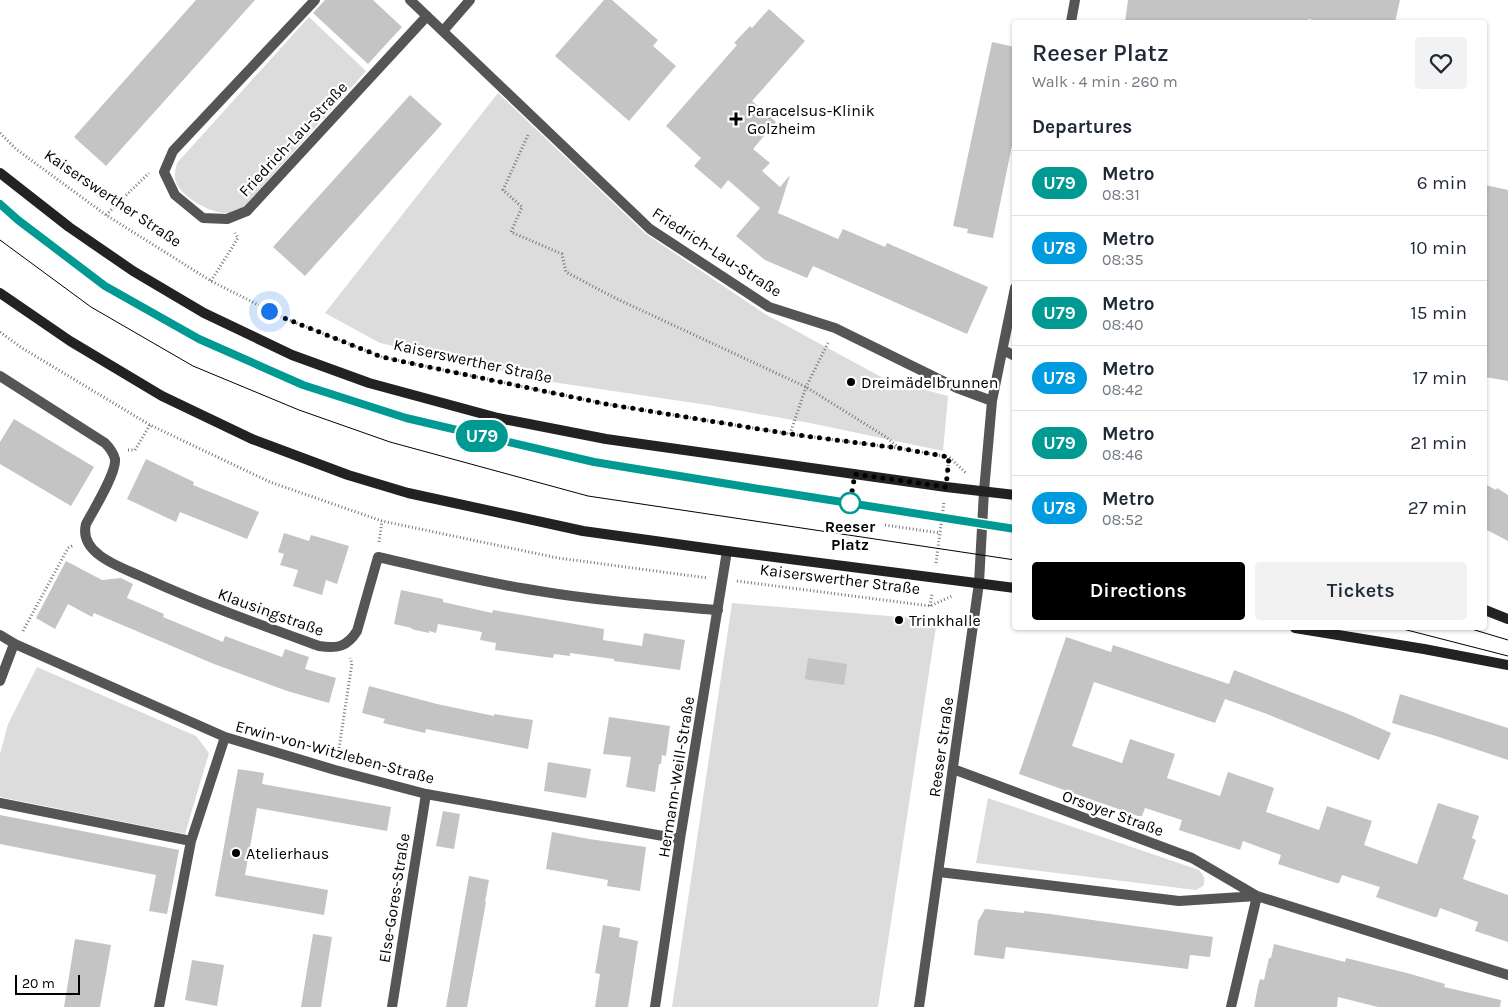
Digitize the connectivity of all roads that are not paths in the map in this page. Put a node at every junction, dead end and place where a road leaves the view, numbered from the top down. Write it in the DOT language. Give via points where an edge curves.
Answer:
graph roads {
  1 [pos="316,0"];
  2 [pos="410,0"];
  3 [pos="470,0"];
  4 [pos="1075,0"];
  5 [pos="427,16"];
  6 [pos="1070,20"];
  7 [pos="443,31"];
  8 [pos="0,173"];
  9 [pos="0,293"];
  10 [pos="1012,302"];
  11 [pos="1002,350"];
  12 [pos="1012,355"];
  13 [pos="0,376"];
  14 [pos="992,401"];
  15 [pos="984,491"];
  16 [pos="1012,495"];
  17 [pos="727,551"];
  18 [pos="979,583"];
  19 [pos="1012,588"];
  20 [pos="718,610"];
  21 [pos="1487,611"];
  22 [pos="1508,618"];
  23 [pos="1307,630"];
  24 [pos="0,634"];
  25 [pos="14,644"];
  26 [pos="1508,665"];
  27 [pos="0,681"];
  28 [pos="225,737"];
  29 [pos="953,769"];
  30 [pos="426,794"];
  31 [pos="0,803"];
  32 [pos="680,839"];
  33 [pos="191,841"];
  34 [pos="938,872"];
  35 [pos="1257,896"];
  36 [pos="1508,975"];
  37 [pos="159,1007"];
  38 [pos="392,1007"];
  39 [pos="655,1007"];
  40 [pos="919,1007"];
  41 [pos="1231,1007"];
  1 -- 5 [label="street, Friedrich-Lau-Straße" via="173,151 164,172 175,196 203,218 228,219 247,211"];
  2 -- 5 [label="street, Friedrich-Lau-Straße"];
  3 -- 7 [label="street"];
  4 -- 6 [label="street"];
  5 -- 7 [label="street, Friedrich-Lau-Straße"];
  7 -- 14 [label="street, Friedrich-Lau-Straße" via="650,229 768,307 835,328 956,388"];
  8 -- 15 [label="street" via="134,271 204,313 292,355 369,383 498,418 606,439"];
  9 -- 17 [label="street, Kaiserswerther Straße" via="70,341 162,396 252,439 348,475 408,493 583,531"];
  10 -- 11 [label="street, Reeser Straße"];
  11 -- 12 [label="street"];
  11 -- 14 [label="street, Reeser Straße"];
  13 -- 20 [label="street, Klausingstraße" via="105,443 112,451 113,471 84,532 89,545 105,559 214,608 319,646 344,645 352,640 378,557 539,591"];
  14 -- 15 [label="street, Reeser Straße"];
  15 -- 16 [label="street"];
  15 -- 18 [label="street, Reeser Straße"];
  17 -- 18 [label="street, Kaiserswerther Straße"];
  17 -- 20 [label="street, Hermann-Weill-Straße"];
  18 -- 19 [label="street, Kaiserswerther Straße"];
  18 -- 29 [label="street, Reeser Straße"];
  20 -- 32 [label="street, Hermann-Weill-Straße"];
  21 -- 22 [label="street"];
  23 -- 26 [label="street"];
  24 -- 25 [label="street, Erwin-von-Witzleben-Straße"];
  25 -- 27 [label="street"];
  25 -- 28 [label="street, Erwin-von-Witzleben-Straße"];
  28 -- 30 [label="street, Erwin-von-Witzleben-Straße"];
  28 -- 33 [label="street"];
  29 -- 34 [label="street, Reeser Straße"];
  29 -- 35 [label="street, Orsoyer Straße" via="1192,858"];
  30 -- 32 [label="street, Erwin-von-Witzleben-Straße"];
  30 -- 38 [label="street, Else-Gores-Straße"];
  31 -- 33 [label="street"];
  32 -- 39 [label="street, Hermann-Weill-Straße"];
  33 -- 37 [label="street"];
  34 -- 35 [label="street, Orsoyer Straße" via="1180,901"];
  34 -- 40 [label="street, Reeser Straße"];
  35 -- 36 [label="street, Orsoyer Straße"];
  35 -- 41 [label="street"];
}
